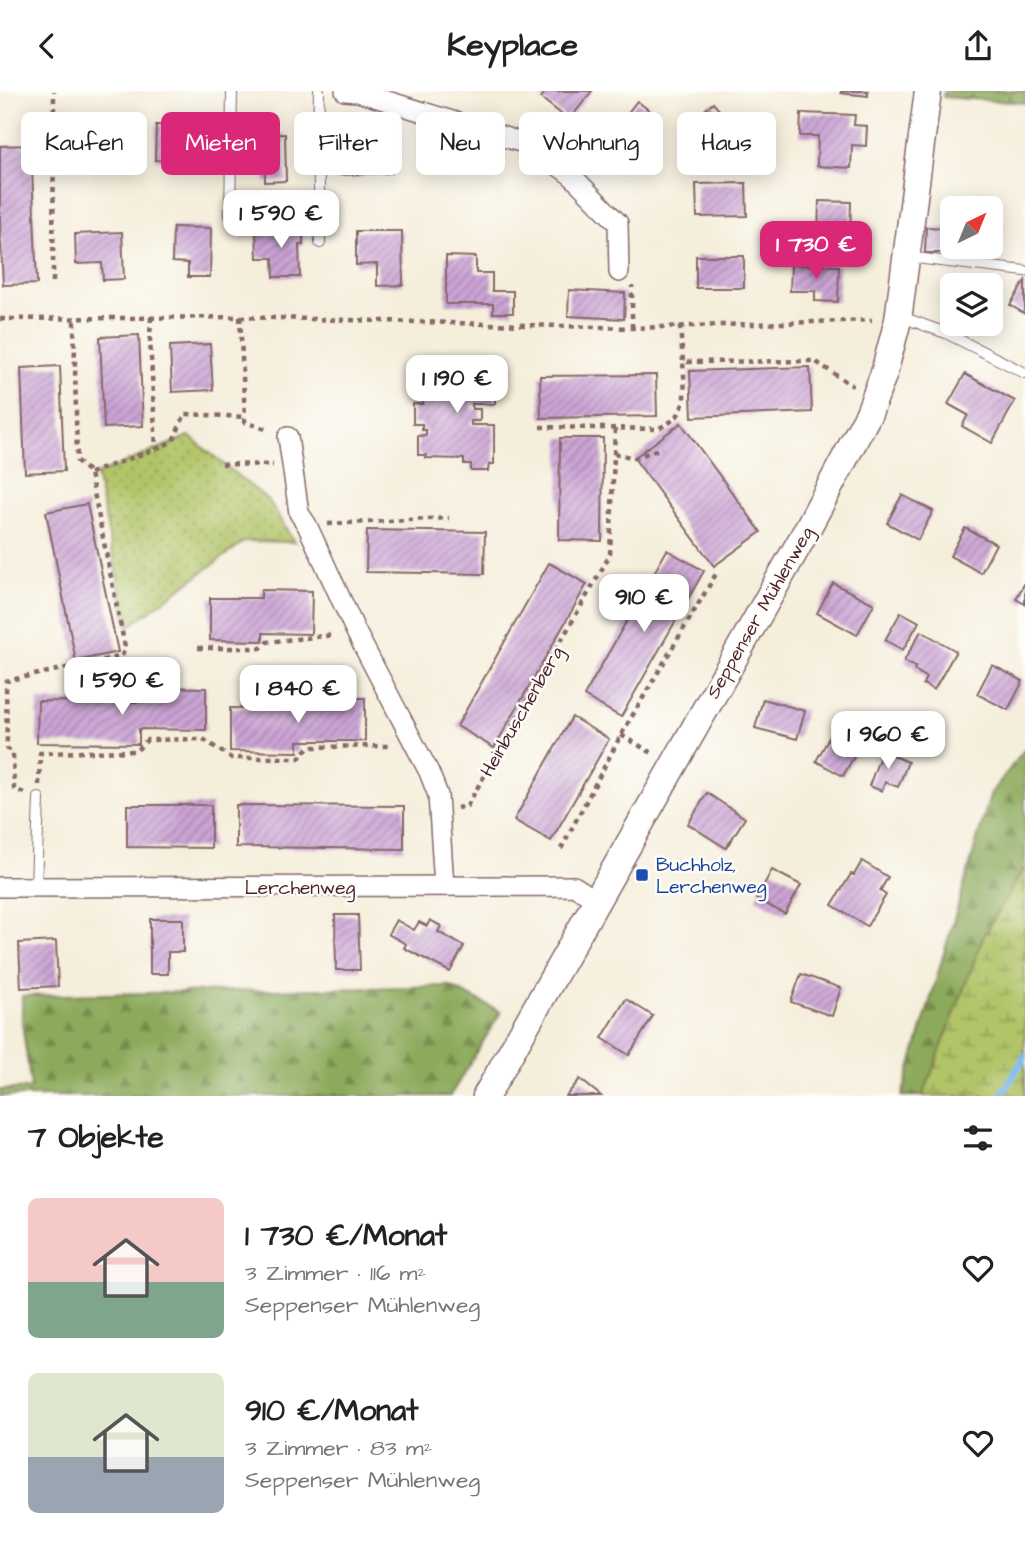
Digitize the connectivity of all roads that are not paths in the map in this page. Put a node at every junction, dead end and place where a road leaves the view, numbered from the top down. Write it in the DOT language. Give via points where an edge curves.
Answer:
graph roads {
  1 [pos="232,91"];
  2 [pos="319,91"];
  3 [pos="345,91"];
  4 [pos="928,91"];
  5 [pos="230,215"];
  6 [pos="320,243"];
  7 [pos="906,257"];
  8 [pos="1025,271"];
  9 [pos="619,272"];
  10 [pos="898,318"];
  11 [pos="1025,373"];
  12 [pos="288,437"];
  13 [pos="39,798"];
  14 [pos="444,886"];
  15 [pos="0,887"];
  16 [pos="36,887"];
  17 [pos="596,900"];
  18 [pos="486,1096"];
  1 -- 5 [label="lane"];
  2 -- 6 [label="lane"];
  3 -- 9 [label="street" via="530,145 572,176 618,223"];
  4 -- 7 [label="street, Seppenser Mühlenweg"];
  7 -- 8 [label="lane"];
  7 -- 10 [label="street, Seppenser Mühlenweg"];
  10 -- 11 [label="lane" via="946,333"];
  10 -- 17 [label="street, Seppenser Mühlenweg" via="869,413"];
  12 -- 14 [label="street" via="299,513 438,795"];
  13 -- 16 [label="lane"];
  14 -- 16 [label="street, Lerchenweg"];
  14 -- 17 [label="street, Lerchenweg" via="574,886"];
  15 -- 16 [label="street, Lerchenweg"];
  17 -- 18 [label="street, Seppenser Mühlenweg"];
}
